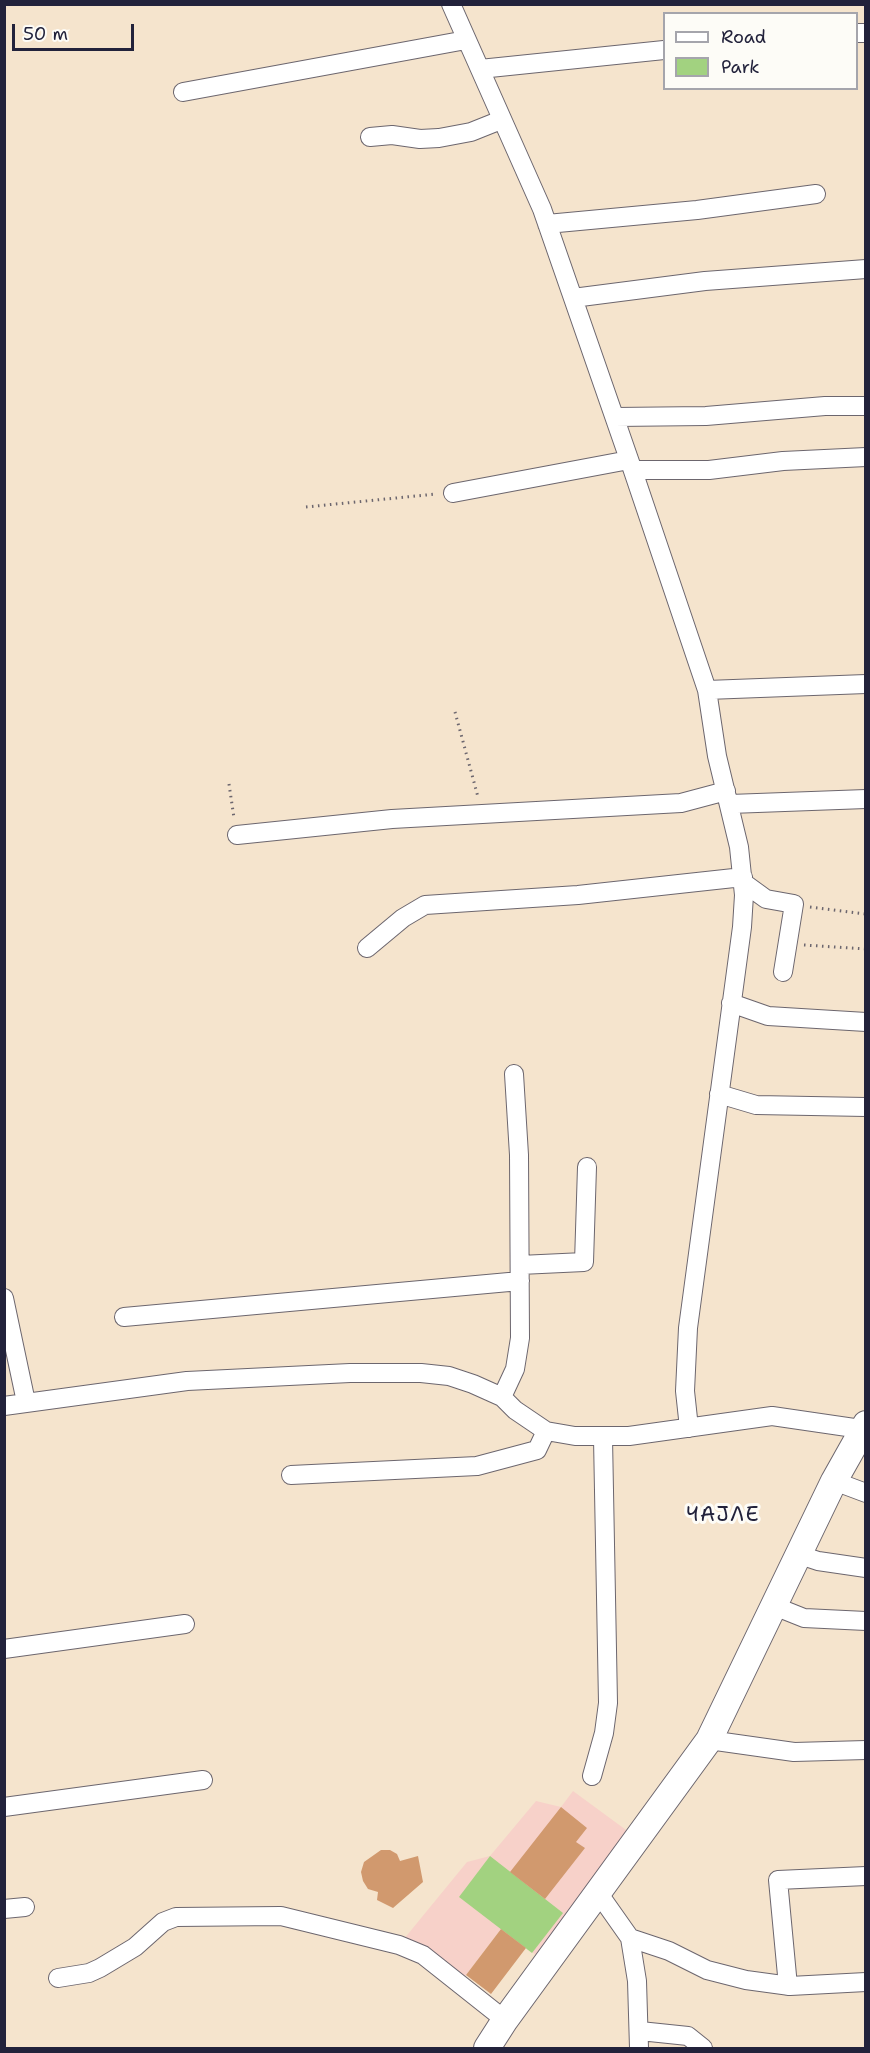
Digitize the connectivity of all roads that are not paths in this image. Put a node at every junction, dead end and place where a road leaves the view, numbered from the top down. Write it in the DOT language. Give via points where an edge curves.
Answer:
graph roads {
  1 [pos="451,4"];
  2 [pos="466,40"];
  3 [pos="663,50"];
  4 [pos="480,69"];
  5 [pos="183,92"];
  6 [pos="501,120"];
  7 [pos="370,137"];
  8 [pos="816,194"];
  9 [pos="547,224"];
  10 [pos="866,269"];
  11 [pos="573,298"];
  12 [pos="866,406"];
  13 [pos="615,417"];
  14 [pos="866,457"];
  15 [pos="631,465"];
  16 [pos="453,493"];
  17 [pos="866,684"];
  18 [pos="707,690"];
  19 [pos="728,798"];
  20 [pos="866,799"];
  21 [pos="237,835"];
  22 [pos="743,880"];
  23 [pos="367,948"];
  24 [pos="783,972"];
  25 [pos="731,1003"];
  26 [pos="866,1022"];
  27 [pos="514,1074"];
  28 [pos="719,1094"];
  29 [pos="866,1107"];
  30 [pos="587,1167"];
  31 [pos="520,1273"];
  32 [pos="4,1298"];
  33 [pos="124,1317"];
  34 [pos="502,1397"];
  35 [pos="26,1402"];
  36 [pos="4,1406"];
  37 [pos="863,1426"];
  38 [pos="689,1428"];
  39 [pos="546,1431"];
  40 [pos="603,1438"];
  41 [pos="291,1475"];
  42 [pos="834,1481"];
  43 [pos="866,1493"];
  44 [pos="800,1555"];
  45 [pos="866,1568"];
  46 [pos="774,1606"];
  47 [pos="866,1621"];
  48 [pos="184,1624"];
  49 [pos="4,1649"];
  50 [pos="709,1740"];
  51 [pos="866,1750"];
  52 [pos="592,1776"];
  53 [pos="203,1780"];
  54 [pos="4,1807"];
  55 [pos="866,1875"];
  56 [pos="599,1894"];
  57 [pos="25,1907"];
  58 [pos="4,1909"];
  59 [pos="630,1938"];
  60 [pos="58,1978"];
  61 [pos="866,1982"];
  62 [pos="788,1986"];
  63 [pos="505,2019"];
  64 [pos="639,2040"];
  65 [pos="487,2049"];
  66 [pos="703,2049"];
  1 -- 2 [label="street"];
  2 -- 4 [label="street"];
  2 -- 5 [label="street"];
  3 -- 4 [label="street"];
  4 -- 6 [label="street"];
  6 -- 7 [label="street" via="471,132 439,138"];
  6 -- 9 [label="street"];
  8 -- 9 [label="street"];
  9 -- 11 [label="street"];
  10 -- 11 [label="street" via="705,281"];
  11 -- 13 [label="street"];
  12 -- 13 [label="street"];
  13 -- 15 [label="street"];
  14 -- 15 [label="street" via="709,470"];
  15 -- 16 [label="street"];
  15 -- 18 [label="street"];
  17 -- 18 [label="street"];
  18 -- 19 [label="street"];
  19 -- 20 [label="street"];
  19 -- 21 [label="street" via="393,819"];
  19 -- 22 [label="street"];
  22 -- 23 [label="street" via="425,905"];
  22 -- 24 [label="street" via="766,899 794,904"];
  22 -- 25 [label="street" via="742,927"];
  25 -- 26 [label="street" via="768,1016"];
  25 -- 28 [label="street"];
  27 -- 31 [label="street"];
  28 -- 29 [label="street" via="756,1105"];
  28 -- 38 [label="street" via="688,1328 685,1391"];
  30 -- 31 [label="street" via="584,1262"];
  31 -- 33 [label="street"];
  31 -- 34 [label="street" via="519,1354"];
  32 -- 35 [label="street"];
  34 -- 35 [label="street" via="448,1376 362,1373 187,1381"];
  34 -- 39 [label="street"];
  35 -- 36 [label="street"];
  37 -- 38 [label="street" via="771,1416"];
  37 -- 42 [label="main road"];
  38 -- 40 [label="street"];
  39 -- 40 [label="street"];
  39 -- 41 [label="street" via="537,1450 477,1466"];
  40 -- 52 [label="street" via="608,1703"];
  42 -- 43 [label="street"];
  42 -- 44 [label="main road"];
  44 -- 45 [label="street" via="818,1562"];
  44 -- 46 [label="main road"];
  46 -- 47 [label="street" via="804,1618"];
  46 -- 50 [label="main road"];
  48 -- 49 [label="street"];
  50 -- 51 [label="street" via="794,1752"];
  50 -- 56 [label="main road"];
  53 -- 54 [label="street"];
  55 -- 62 [label="street" via="778,1880"];
  56 -- 59 [label="street"];
  56 -- 63 [label="main road"];
  57 -- 58 [label="street"];
  59 -- 62 [label="street" via="707,1970"];
  59 -- 64 [label="street" via="638,1981"];
  60 -- 63 [label="street" via="100,1968 135,1947 163,1922 176,1917 280,1916 423,1955"];
  61 -- 62 [label="street"];
  63 -- 65 [label="main road"];
  64 -- 66 [label="street" via="688,2036"];
}
